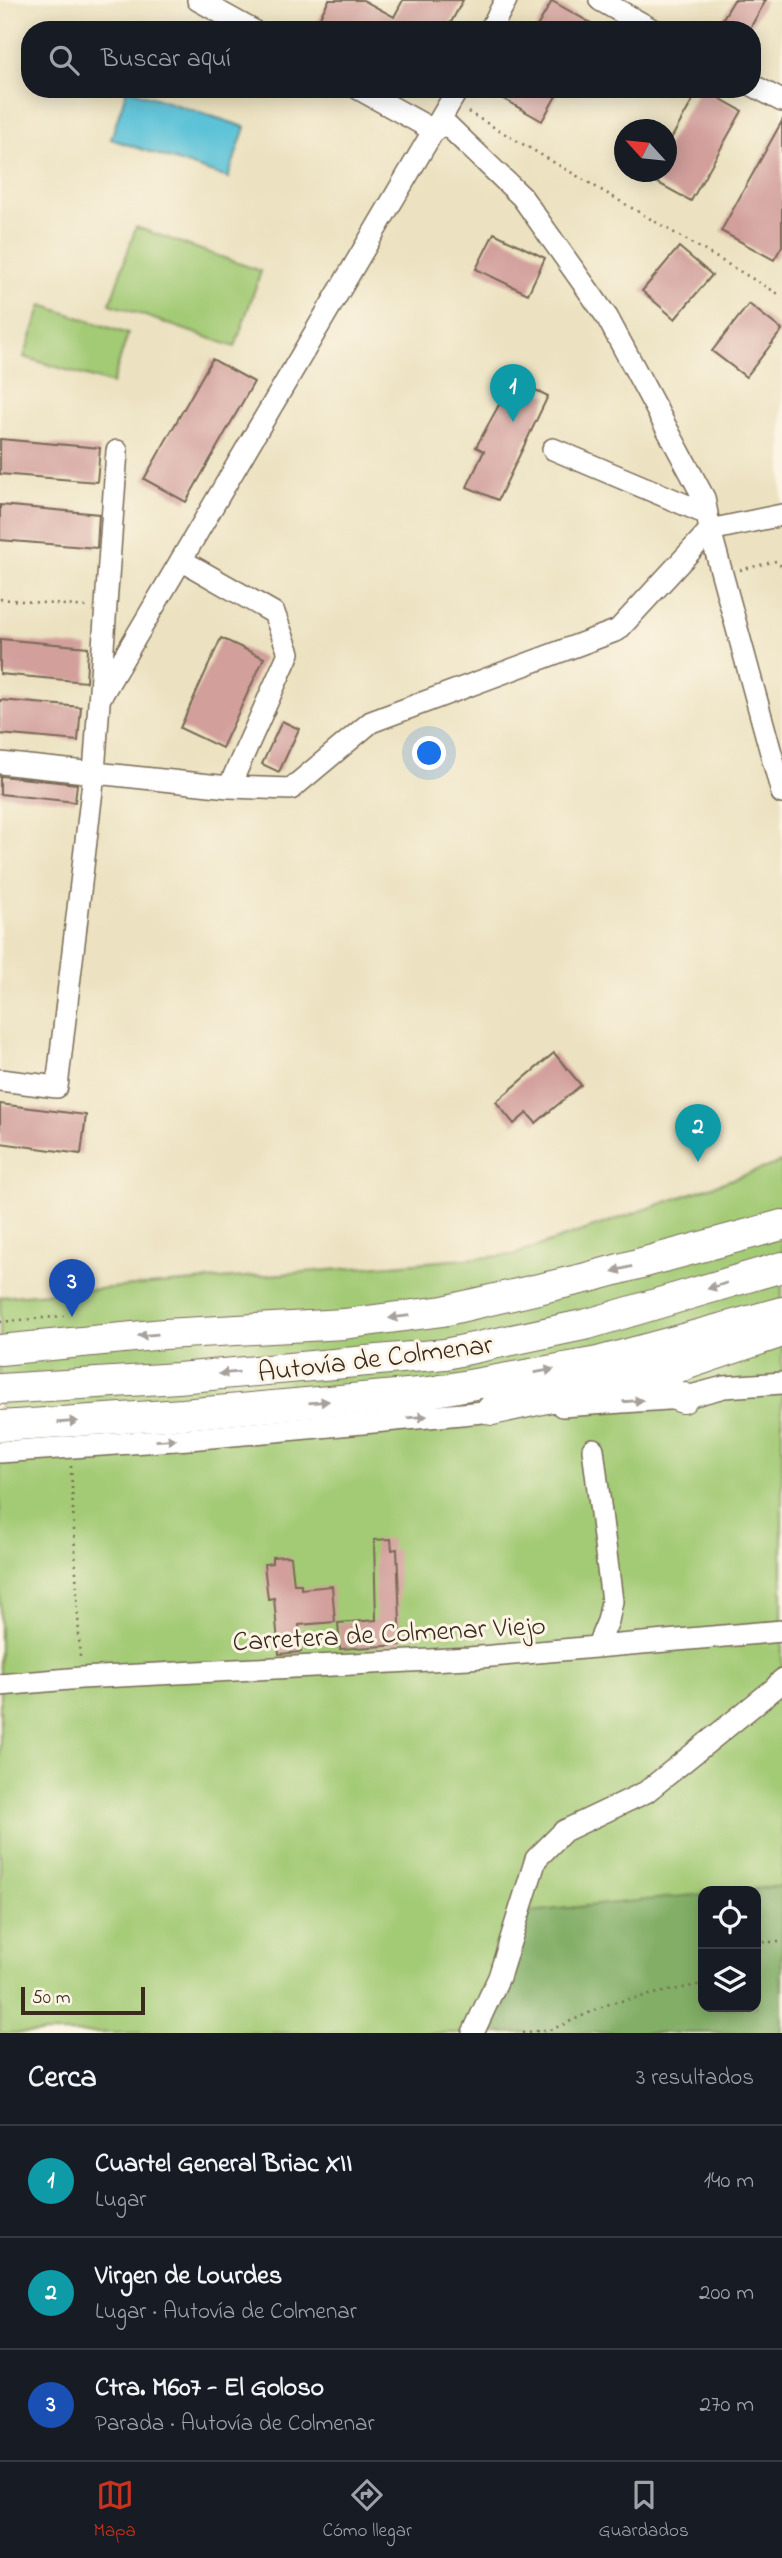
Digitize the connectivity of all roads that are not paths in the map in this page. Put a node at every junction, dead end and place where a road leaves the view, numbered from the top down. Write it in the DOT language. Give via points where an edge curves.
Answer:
graph roads {
  1 [pos="198,0"];
  2 [pos="506,0"];
  3 [pos="600,0"];
  4 [pos="236,21"];
  5 [pos="495,21"];
  6 [pos="637,21"];
  7 [pos="761,90"];
  8 [pos="395,98"];
  9 [pos="782,101"];
  10 [pos="447,111"];
  11 [pos="553,449"];
  12 [pos="117,451"];
  13 [pos="782,515"];
  14 [pos="709,522"];
  15 [pos="181,561"];
  16 [pos="100,698"];
  17 [pos="0,763"];
  18 [pos="94,772"];
  19 [pos="229,787"];
  20 [pos="782,793"];
  21 [pos="0,1080"];
  22 [pos="782,1225"];
  23 [pos="782,1267"];
  24 [pos="782,1312"];
  25 [pos="782,1332"];
  26 [pos="0,1350"];
  27 [pos="661,1373"];
  28 [pos="782,1383"];
  29 [pos="0,1389"];
  30 [pos="683,1398"];
  31 [pos="492,1410"];
  32 [pos="0,1426"];
  33 [pos="593,1449"];
  34 [pos="0,1451"];
  35 [pos="782,1631"];
  36 [pos="597,1647"];
  37 [pos="782,1680"];
  38 [pos="0,1685"];
  39 [pos="473,2033"];
  1 -- 4 [label="street"];
  2 -- 5 [label="street"];
  3 -- 6 [label="street"];
  7 -- 9 [label="street"];
  8 -- 10 [label="street"];
  10 -- 14 [label="street" via="522,197 607,317 704,498"];
  10 -- 15 [label="street"];
  11 -- 14 [label="street"];
  12 -- 16 [label="street"];
  13 -- 14 [label="street"];
  14 -- 19 [label="street" via="618,631 370,722 291,789"];
  14 -- 20 [label="street"];
  15 -- 16 [label="street"];
  15 -- 19 [label="street" via="274,613 289,653"];
  16 -- 18 [label="street"];
  17 -- 18 [label="street"];
  18 -- 19 [label="street"];
  18 -- 21 [label="street" via="57,1087"];
  22 -- 26 [label="highway, one-way" via="443,1311 344,1324 151,1335"];
  23 -- 29 [label="highway, Autovía de Colmenar, one-way" via="588,1324 445,1354"];
  32 -- 24 [label="highway, Autovía de Colmenar, one-way" via="430,1392 598,1362"];
  25 -- 27 [label="highway"];
  27 -- 30 [label="highway" via="655,1387"];
  27 -- 31 [label="highway"];
  28 -- 30 [label="street" via="724,1387"];
  31 -- 30 [label="street, one-way"];
  34 -- 31 [label="street, one-way" via="189,1439"];
  33 -- 36 [label="street" via="612,1601"];
  35 -- 36 [label="street, Carretera de Colmenar Viejo"];
  36 -- 38 [label="street, Carretera de Colmenar Viejo"];
  37 -- 39 [label="street" via="646,1792 564,1830 536,1859 499,1977"];
}
